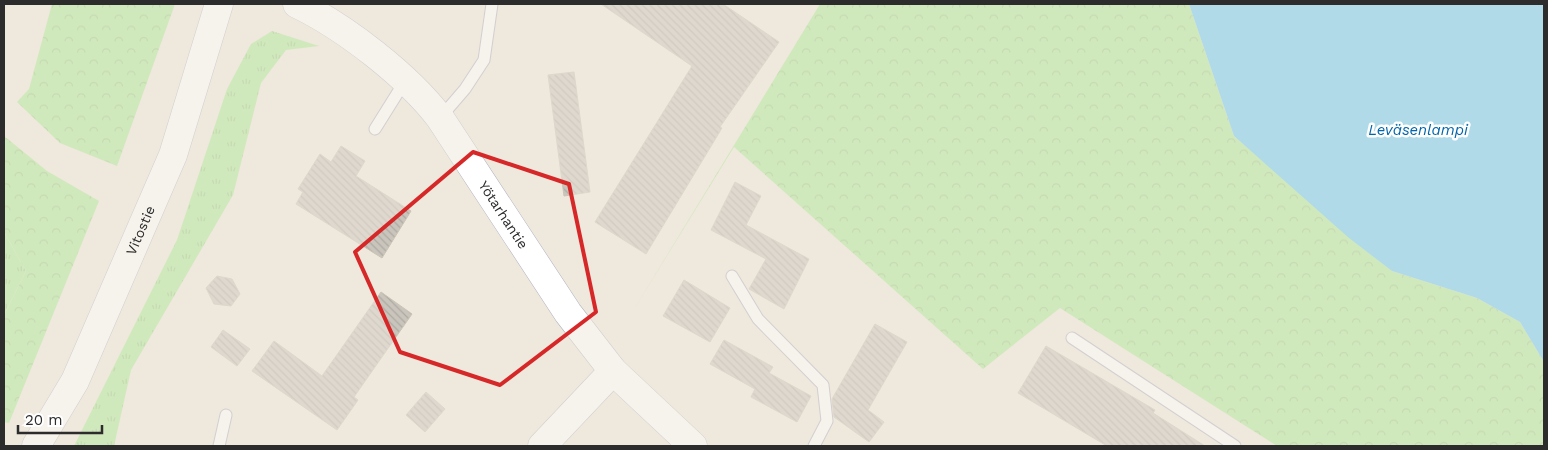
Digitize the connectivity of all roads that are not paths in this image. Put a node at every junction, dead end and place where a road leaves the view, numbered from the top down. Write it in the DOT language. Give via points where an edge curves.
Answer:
graph roads {
  1 [pos="219,4"];
  2 [pos="297,4"];
  3 [pos="492,4"];
  4 [pos="406,80"];
  5 [pos="440,118"];
  6 [pos="375,129"];
  7 [pos="732,276"];
  8 [pos="1072,338"];
  9 [pos="613,371"];
  10 [pos="226,415"];
  11 [pos="36,446"];
  12 [pos="219,446"];
  13 [pos="542,446"];
  14 [pos="693,446"];
  15 [pos="814,446"];
  16 [pos="1235,446"];
  1 -- 11 [label="street, Vitostie" via="173,155 75,381"];
  2 -- 4 [label="street, Yötarhantie" via="321,15"];
  3 -- 5 [label="lane" via="484,60"];
  4 -- 5 [label="street, Yötarhantie"];
  4 -- 6 [label="lane"];
  5 -- 9 [label="street, Yötarhantie" via="568,313"];
  7 -- 15 [label="lane" via="758,318 823,385 827,421"];
  8 -- 16 [label="lane"];
  9 -- 13 [label="street"];
  9 -- 14 [label="street, Yötarhantie"];
  10 -- 12 [label="lane"];
}
